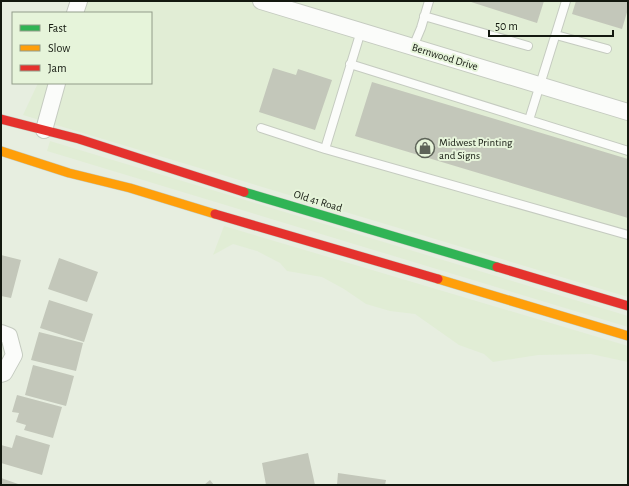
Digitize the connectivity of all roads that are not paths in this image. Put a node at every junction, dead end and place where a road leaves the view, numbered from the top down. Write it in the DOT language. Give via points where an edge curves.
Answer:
graph roads {
  1 [pos="79,1"];
  2 [pos="261,1"];
  3 [pos="429,1"];
  4 [pos="566,1"];
  5 [pos="75,12"];
  6 [pos="424,16"];
  7 [pos="361,31"];
  8 [pos="556,35"];
  9 [pos="528,46"];
  10 [pos="413,47"];
  11 [pos="607,49"];
  12 [pos="350,64"];
  13 [pos="57,84"];
  14 [pos="541,86"];
  15 [pos="628,112"];
  16 [pos="1,119"];
  17 [pos="529,120"];
  18 [pos="261,128"];
  19 [pos="42,136"];
  20 [pos="325,149"];
  21 [pos="1,151"];
  22 [pos="628,151"];
  23 [pos="628,234"];
  24 [pos="628,306"];
  25 [pos="1,333"];
  26 [pos="628,336"];
  27 [pos="1,374"];
  1 -- 5 [label="street"];
  2 -- 7 [label="street, Bernwood Drive"];
  3 -- 6 [label="lane"];
  4 -- 8 [label="lane"];
  6 -- 9 [label="lane"];
  6 -- 10 [label="lane"];
  7 -- 10 [label="street, Bernwood Drive"];
  7 -- 12 [label="lane"];
  8 -- 11 [label="lane"];
  8 -- 14 [label="lane"];
  10 -- 14 [label="street, Bernwood Drive"];
  12 -- 17 [label="lane"];
  12 -- 20 [label="lane"];
  13 -- 19 [label="street"];
  14 -- 15 [label="street, Bernwood Drive"];
  14 -- 17 [label="lane"];
  16 -- 19 [label="street, Old 41 Road"];
  17 -- 22 [label="lane"];
  18 -- 20 [label="lane"];
  19 -- 24 [label="street, Old 41 Road"];
  20 -- 23 [label="lane"];
  21 -- 26 [label="street" via="35,158 69,173 130,188"];
  25 -- 27 [label="street" via="9,336 14,355"];
}
